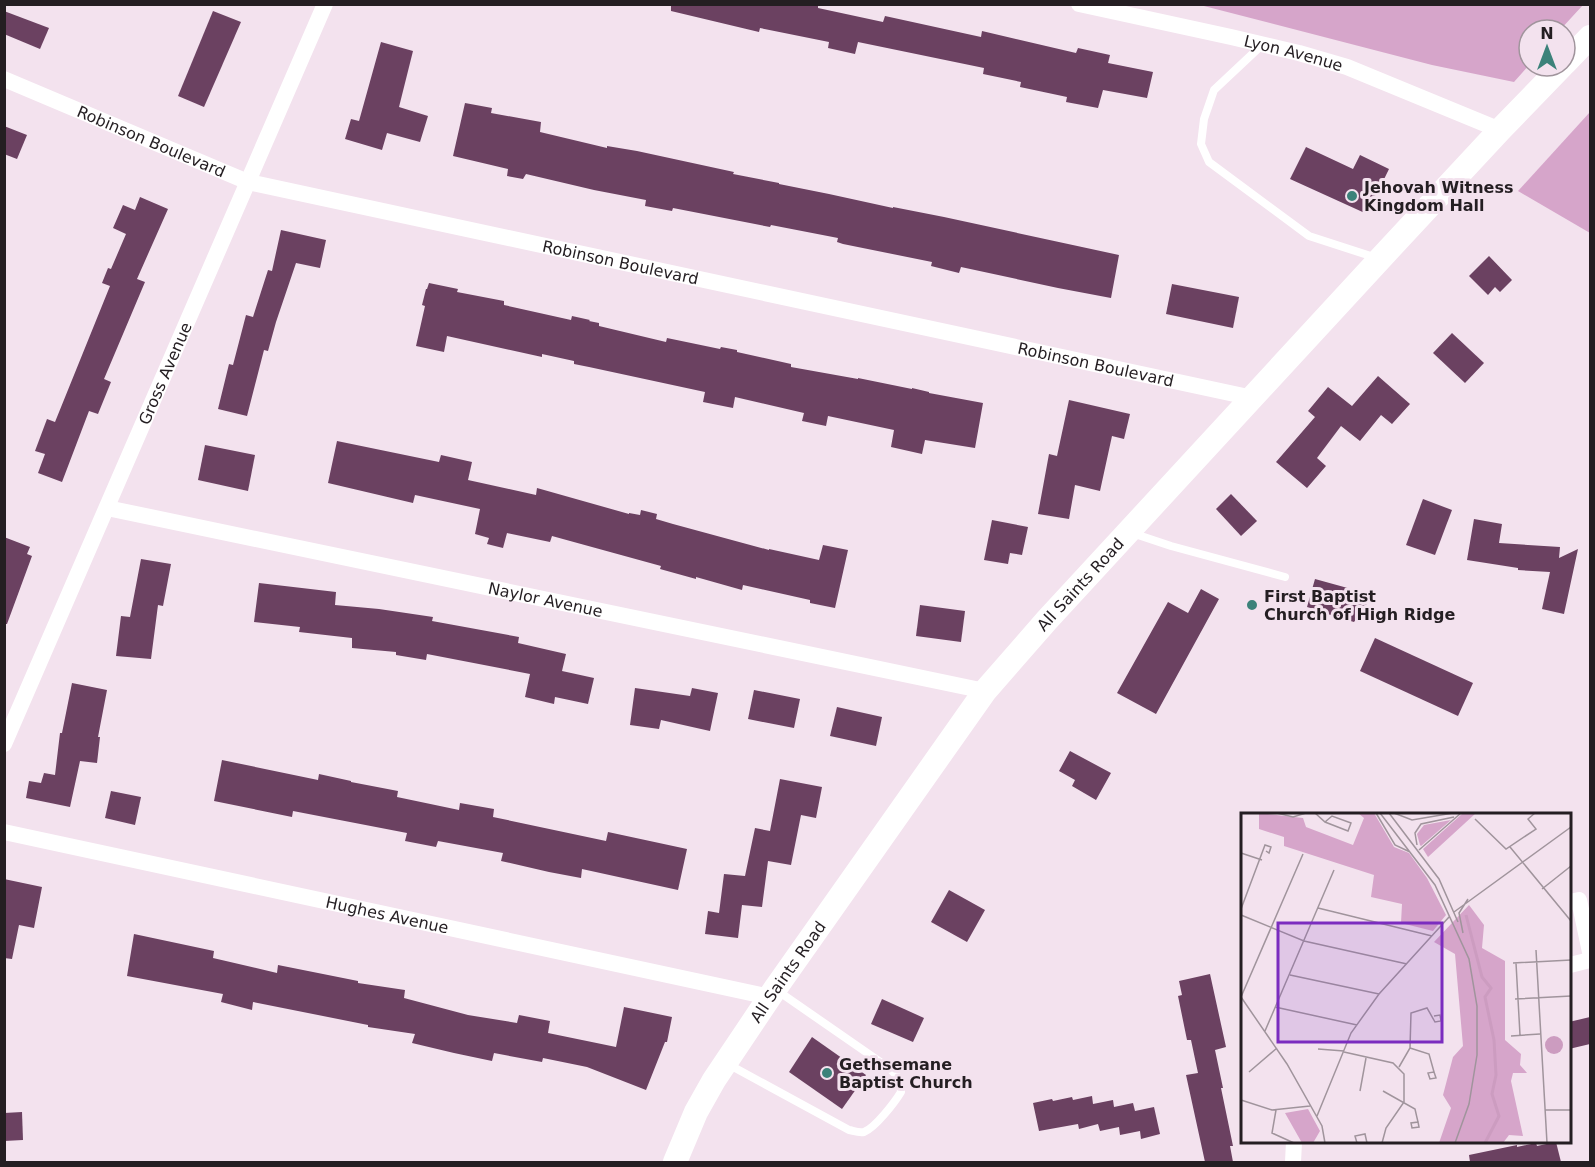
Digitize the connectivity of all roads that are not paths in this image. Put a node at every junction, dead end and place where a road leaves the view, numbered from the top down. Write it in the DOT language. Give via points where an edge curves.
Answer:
graph roads {
  1 [pos="325,4"];
  2 [pos="1079,4"];
  3 [pos="1590,37"];
  4 [pos="1263,44"];
  5 [pos="1577,51"];
  6 [pos="1551,78"];
  7 [pos="4,79"];
  8 [pos="1500,130"];
  9 [pos="248,182"];
  10 [pos="1380,259"];
  11 [pos="1253,398"];
  12 [pos="107,508"];
  13 [pos="1129,532"];
  14 [pos="1285,577"];
  15 [pos="985,691"];
  16 [pos="4,744"];
  17 [pos="4,832"];
  18 [pos="1571,902"];
  19 [pos="1590,952"];
  20 [pos="1590,960"];
  21 [pos="1571,965"];
  22 [pos="772,993"];
  23 [pos="725,1063"];
  24 [pos="1294,1143"];
  25 [pos="675,1162"];
  26 [pos="1293,1162"];
  1 -- 9 [label="street, Gross Avenue"];
  2 -- 4 [label="street, Lyon Avenue"];
  3 -- 5 [label="street, All Saints Road"];
  4 -- 8 [label="street, Lyon Avenue" via="1347,67"];
  4 -- 10 [label="lane" via="1215,90 1204,119 1201,144 1209,162 1309,236"];
  6 -- 8 [label="street, All Saints Road"];
  7 -- 9 [label="street, Robinson Boulevard"];
  8 -- 10 [label="street, All Saints Road"];
  9 -- 11 [label="street, Robinson Boulevard"];
  9 -- 12 [label="street, Gross Avenue"];
  10 -- 11 [label="street, All Saints Road"];
  11 -- 13 [label="street, All Saints Road"];
  12 -- 15 [label="street, Naylor Avenue"];
  12 -- 16 [label="street, Gross Avenue"];
  13 -- 14 [label="lane"];
  13 -- 15 [label="street, All Saints Road"];
  15 -- 22 [label="street, All Saints Road"];
  17 -- 22 [label="street, Hughes Avenue"];
  18 -- 19 [label="street" via="1579,900"];
  20 -- 21 [label="street"];
  22 -- 23 [label="street, All Saints Road"];
  22 -- 23 [label="lane" via="889,1068 900,1079 901,1092 895,1102 861,1133"];
  23 -- 25 [label="street, All Saints Road" via="696,1112"];
  24 -- 26 [label="street"];
}
